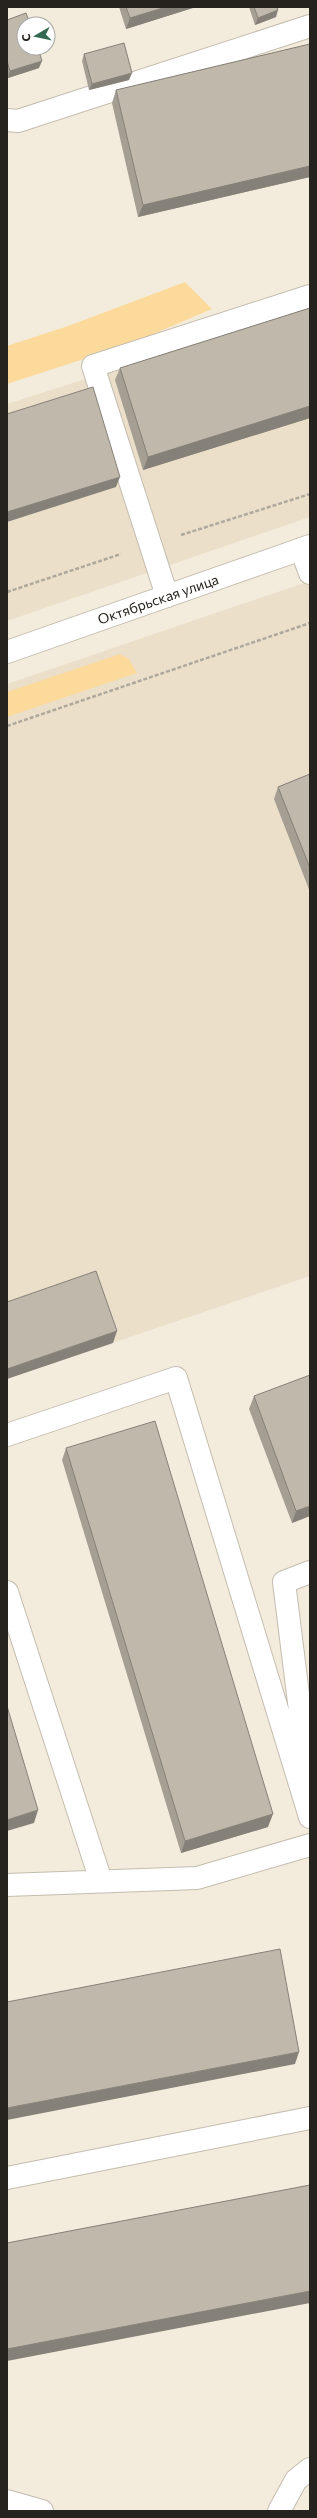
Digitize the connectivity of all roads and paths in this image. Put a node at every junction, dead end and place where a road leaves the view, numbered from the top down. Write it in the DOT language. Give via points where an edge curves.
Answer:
graph roads {
  1 [pos="310,26"];
  2 [pos="7,120"];
  3 [pos="310,296"];
  4 [pos="306,548"];
  5 [pos="310,573"];
  6 [pos="167,596"];
  7 [pos="310,623"];
  8 [pos="7,652"];
  9 [pos="7,726"];
  10 [pos="7,1435"];
  11 [pos="310,1572"];
  12 [pos="7,1592"];
  13 [pos="310,1790"];
  14 [pos="310,1817"];
  15 [pos="310,1845"];
  16 [pos="101,1881"];
  17 [pos="7,1885"];
  18 [pos="310,2118"];
  19 [pos="7,2178"];
  20 [pos="310,2469"];
  21 [pos="7,2501"];
  22 [pos="42,2511"];
  23 [pos="279,2511"];
  1 -- 2 [label="main road" via="18,121"];
  3 -- 6 [label="main road" via="93,366"];
  4 -- 5 [label="main road"];
  4 -- 6 [label="main road, Октябрьская улица"];
  6 -- 8 [label="main road, Октябрьская улица"];
  7 -- 9 [label="path"];
  10 -- 14 [label="main road" via="176,1378"];
  11 -- 13 [label="main road" via="284,1582"];
  12 -- 16 [label="main road"];
  15 -- 16 [label="main road" via="197,1878"];
  16 -- 17 [label="main road"];
  18 -- 19 [label="main road"];
  20 -- 23 [label="main road" via="296,2480"];
  21 -- 22 [label="main road"];
}
